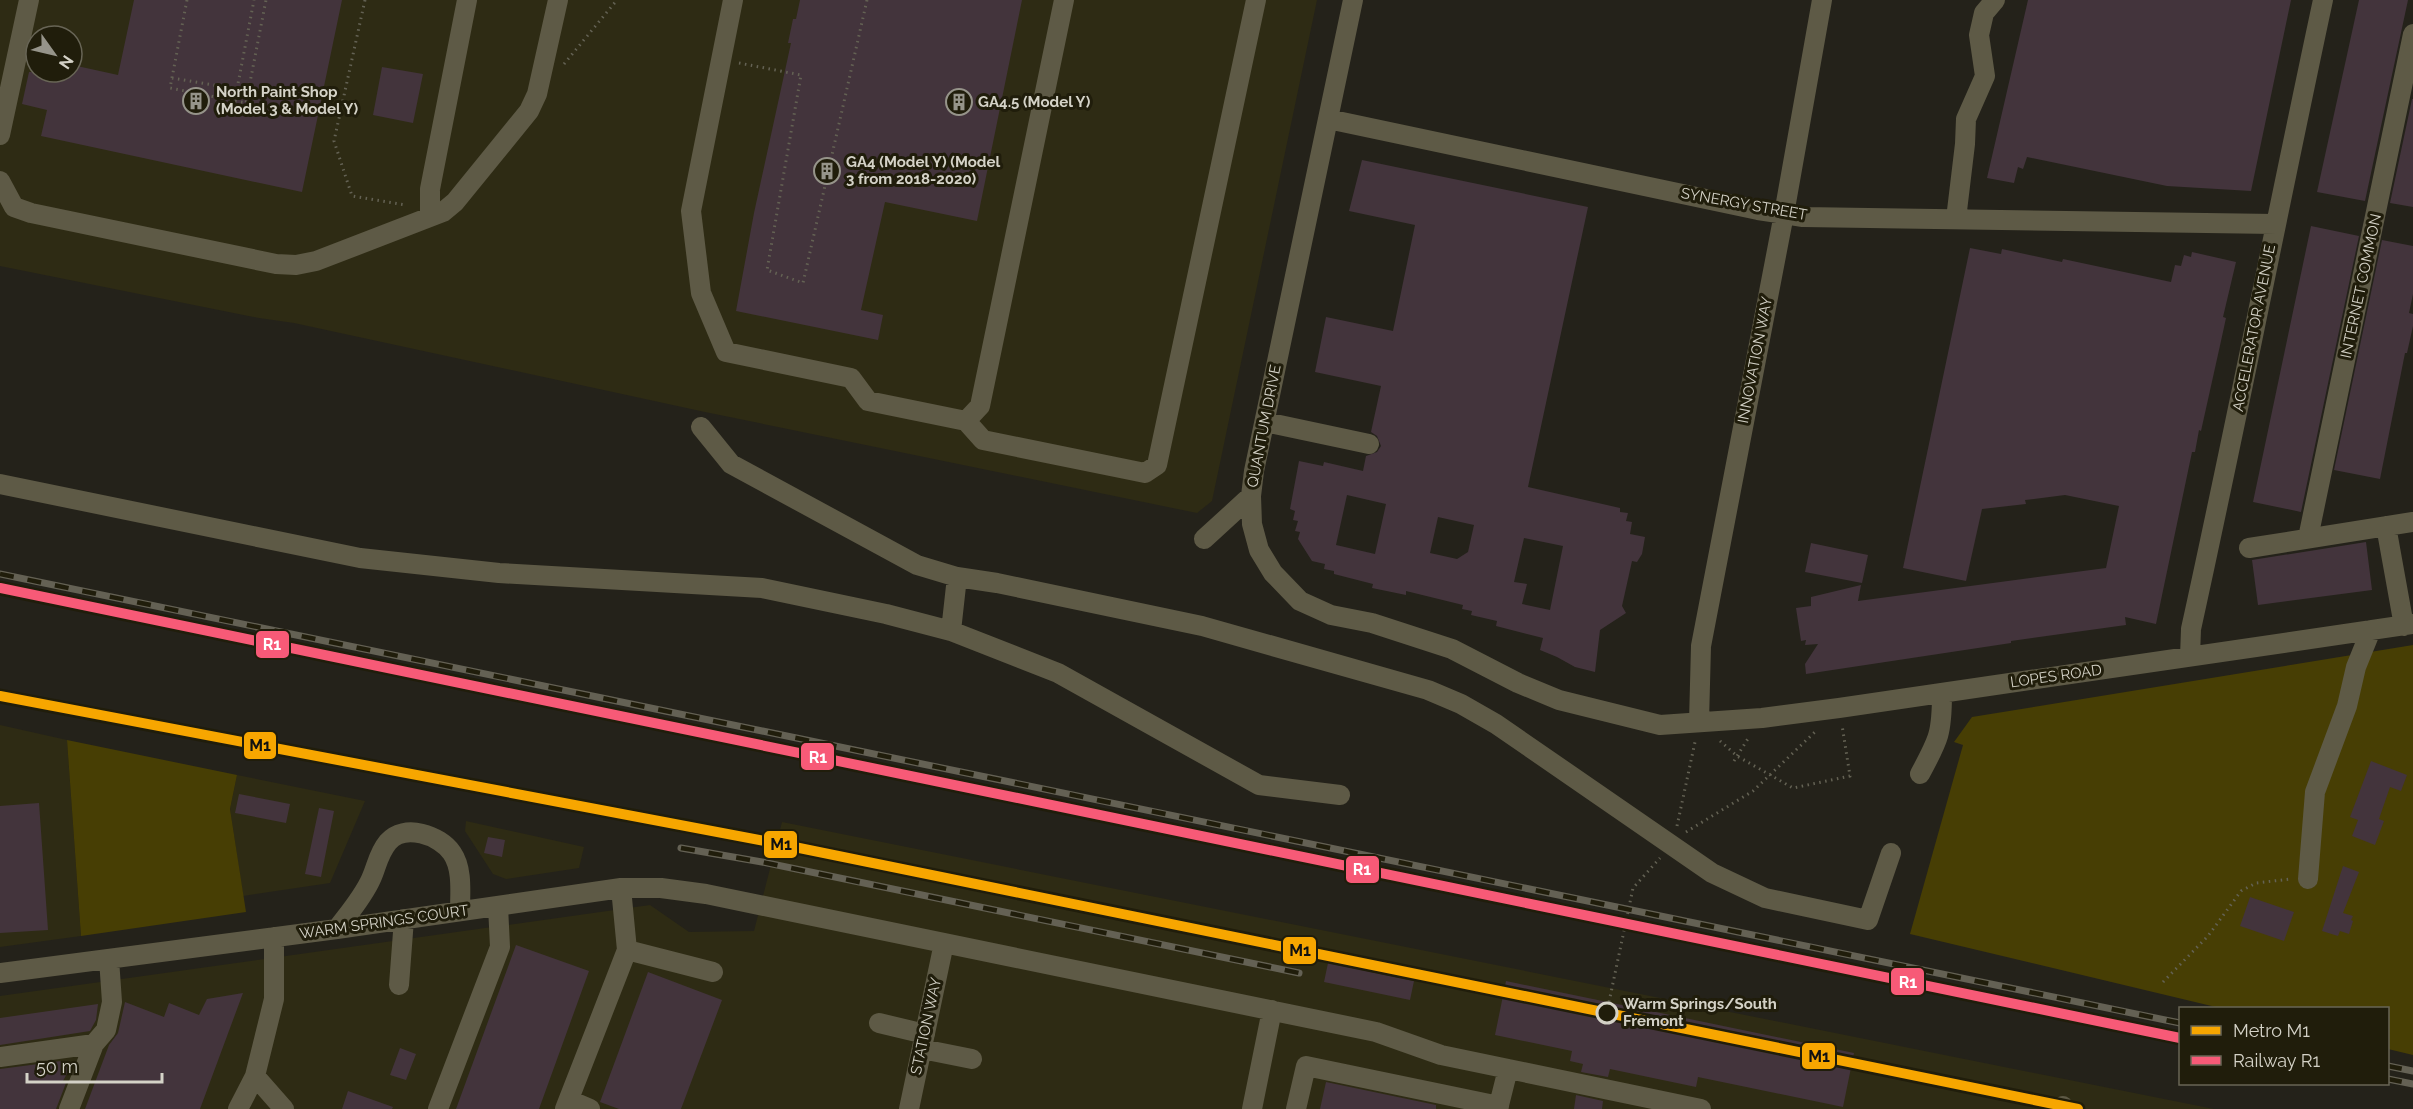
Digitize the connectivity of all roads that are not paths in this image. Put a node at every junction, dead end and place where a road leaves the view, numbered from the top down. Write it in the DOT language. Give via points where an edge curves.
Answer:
graph roads {
  1 [pos="29,0"];
  2 [pos="468,0"];
  3 [pos="558,0"];
  4 [pos="733,0"];
  5 [pos="1064,0"];
  6 [pos="1256,0"];
  7 [pos="1353,0"];
  8 [pos="1822,0"];
  9 [pos="1995,0"];
  10 [pos="2323,0"];
  11 [pos="2413,34"];
  12 [pos="1328,119"];
  13 [pos="1,123"];
  14 [pos="0,182"];
  15 [pos="1784,214"];
  16 [pos="430,216"];
  17 [pos="1956,219"];
  18 [pos="2275,224"];
  19 [pos="966,421"];
  20 [pos="1264,422"];
  21 [pos="700,427"];
  22 [pos="1369,444"];
  23 [pos="0,484"];
  24 [pos="1251,496"];
  25 [pos="2413,522"];
  26 [pos="2386,526"];
  27 [pos="2308,538"];
  28 [pos="1204,539"];
  29 [pos="2249,548"];
  30 [pos="957,577"];
  31 [pos="2408,625"];
  32 [pos="2371,630"];
  33 [pos="951,631"];
  34 [pos="2190,657"];
  35 [pos="1942,693"];
  36 [pos="1699,722"];
  37 [pos="1920,774"];
  38 [pos="1340,795"];
  39 [pos="1891,853"];
  40 [pos="2308,879"];
  41 [pos="621,888"];
  42 [pos="498,906"];
  43 [pos="460,911"];
  44 [pos="404,919"];
  45 [pos="337,929"];
  46 [pos="274,937"];
  47 [pos="944,943"];
  48 [pos="627,950"];
  49 [pos="108,959"];
  50 [pos="713,972"];
  51 [pos="0,973"];
  52 [pos="399,986"];
  53 [pos="1272,1010"];
  54 [pos="879,1023"];
  55 [pos="923,1041"];
  56 [pos="94,1044"];
  57 [pos="0,1057"];
  58 [pos="972,1059"];
  59 [pos="1508,1069"];
  60 [pos="255,1076"];
  61 [pos="567,1105"];
  62 [pos="1498,1108"];
  63 [pos="69,1109"];
  64 [pos="238,1109"];
  65 [pos="284,1109"];
  66 [pos="438,1109"];
  67 [pos="590,1109"];
  68 [pos="909,1109"];
  69 [pos="1252,1109"];
  70 [pos="1296,1109"];
  71 [pos="1701,1109"];
  1 -- 13 [label="street"];
  2 -- 16 [label="street" via="430,189"];
  3 -- 16 [label="street" via="537,94 529,111 455,202"];
  4 -- 19 [label="street" via="691,211 701,293 726,352 851,378 868,401"];
  5 -- 19 [label="street" via="980,406"];
  6 -- 19 [label="street" via="1157,465 1145,473 982,440"];
  7 -- 12 [label="street, QUANTUM DRIVE"];
  8 -- 15 [label="street, INNOVATION WAY"];
  9 -- 17 [label="street" via="1984,13 1979,35 1985,76 1965,119"];
  10 -- 18 [label="street, ACCELERATOR AVENUE"];
  11 -- 27 [label="street, INTERNET COMMON"];
  12 -- 15 [label="street, SYNERGY STREET"];
  12 -- 20 [label="street, QUANTUM DRIVE"];
  14 -- 16 [label="street" via="14,207 31,213 286,265 316,261"];
  15 -- 17 [label="street, SYNERGY STREET"];
  15 -- 36 [label="street, INNOVATION WAY" via="1701,646"];
  17 -- 18 [label="street, SYNERGY STREET"];
  18 -- 34 [label="street, ACCELERATOR AVENUE" via="2191,630"];
  20 -- 22 [label="street"];
  20 -- 24 [label="street, QUANTUM DRIVE"];
  21 -- 30 [label="street" via="731,464 898,557"];
  23 -- 33 [label="street" via="360,558 499,573 762,588"];
  24 -- 28 [label="street"];
  24 -- 36 [label="street, QUANTUM DRIVE" via="1252,524 1259,550 1273,573 1300,601 1331,615 1372,623 1452,649 1559,700 1660,725"];
  25 -- 26 [label="street"];
  26 -- 27 [label="street"];
  26 -- 31 [label="street"];
  27 -- 29 [label="street"];
  30 -- 33 [label="street"];
  30 -- 39 [label="street" via="1202,626 1428,690 1496,724 1712,873 1765,898 1868,920"];
  31 -- 32 [label="street, LOPES ROAD"];
  32 -- 34 [label="street, LOPES ROAD"];
  32 -- 40 [label="street" via="2315,792"];
  33 -- 38 [label="street" via="1058,673 1259,785"];
  34 -- 35 [label="street, LOPES ROAD"];
  35 -- 36 [label="street, LOPES ROAD" via="1762,718"];
  35 -- 37 [label="street" via="1938,740"];
  41 -- 42 [label="street, WARM SPRINGS COURT"];
  41 -- 47 [label="street, WARM SPRINGS COURT" via="683,890"];
  41 -- 48 [label="street"];
  42 -- 43 [label="street, WARM SPRINGS COURT"];
  42 -- 66 [label="street" via="500,947"];
  43 -- 44 [label="street, WARM SPRINGS COURT"];
  43 -- 45 [label="street" via="460,876 452,853 438,839 413,831 390,840 378,858 371,880"];
  44 -- 45 [label="street, WARM SPRINGS COURT"];
  44 -- 52 [label="street"];
  45 -- 46 [label="street, WARM SPRINGS COURT"];
  46 -- 49 [label="street, WARM SPRINGS COURT"];
  46 -- 60 [label="street" via="274,999"];
  47 -- 53 [label="street, WARM SPRINGS COURT"];
  47 -- 55 [label="street, STATION WAY"];
  48 -- 50 [label="street"];
  48 -- 61 [label="street"];
  49 -- 51 [label="street, WARM SPRINGS COURT"];
  49 -- 56 [label="street" via="112,1002 106,1030"];
  53 -- 59 [label="street, WARM SPRINGS COURT" via="1376,1032 1431,1053"];
  53 -- 69 [label="street"];
  54 -- 55 [label="street"];
  55 -- 58 [label="street"];
  55 -- 68 [label="street, STATION WAY"];
  56 -- 57 [label="street"];
  56 -- 63 [label="street"];
  59 -- 62 [label="street"];
  59 -- 71 [label="street, WARM SPRINGS COURT"];
  60 -- 64 [label="street"];
  60 -- 65 [label="street"];
  61 -- 67 [label="street"];
  62 -- 70 [label="street" via="1306,1066"];
}
